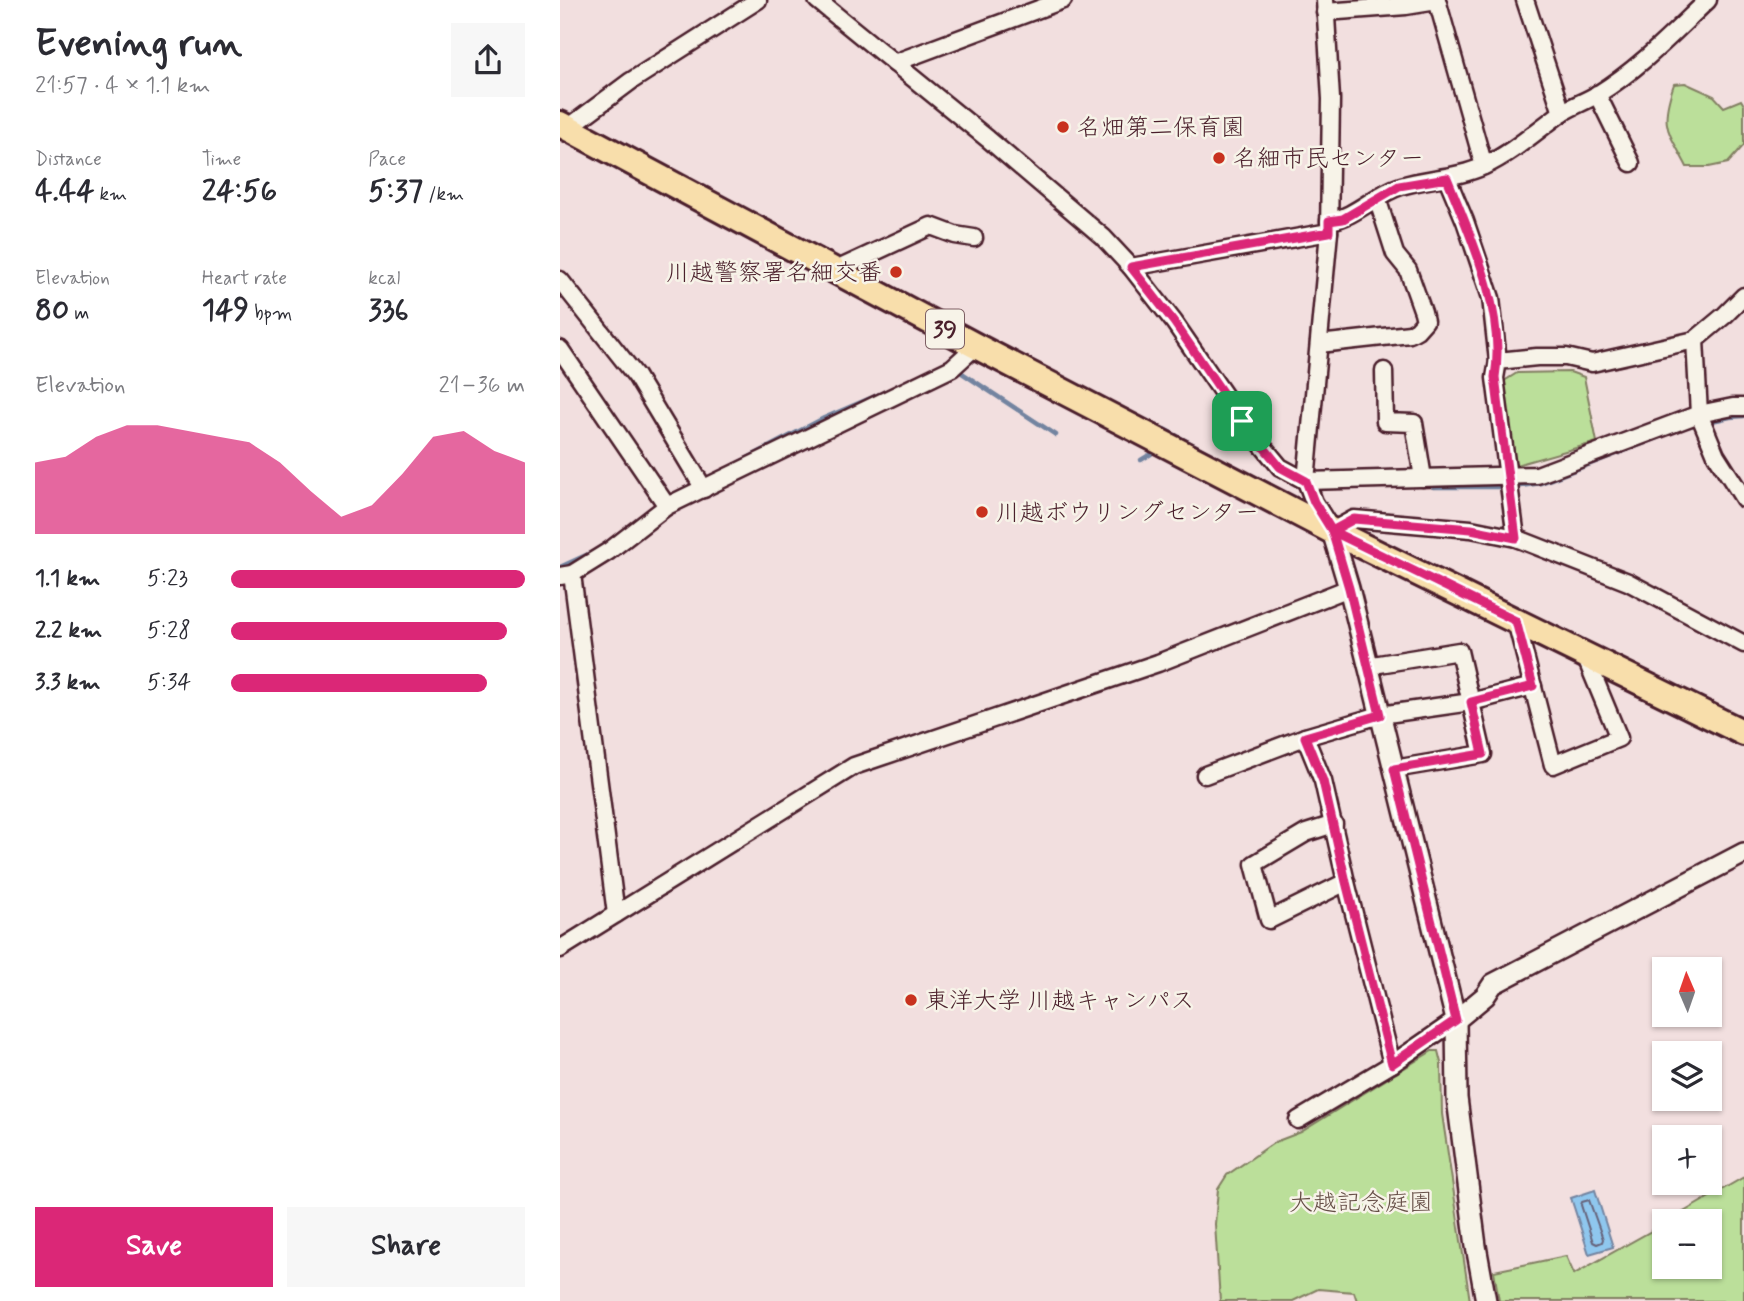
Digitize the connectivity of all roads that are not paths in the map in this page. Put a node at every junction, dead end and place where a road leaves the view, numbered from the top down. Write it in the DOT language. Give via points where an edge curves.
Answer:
graph roads {
  1 [pos="758,0"];
  2 [pos="817,0"];
  3 [pos="1063,0"];
  4 [pos="1525,0"];
  5 [pos="1708,0"];
  6 [pos="1437,1"];
  7 [pos="1325,6"];
  8 [pos="1028,7"];
  9 [pos="894,63"];
  10 [pos="1597,94"];
  11 [pos="1562,113"];
  12 [pos="563,129"];
  13 [pos="1631,163"];
  14 [pos="1484,166"];
  15 [pos="1447,178"];
  16 [pos="1377,198"];
  17 [pos="1329,226"];
  18 [pos="974,238"];
  19 [pos="1131,267"];
  20 [pos="836,270"];
  21 [pos="560,280"];
  22 [pos="1744,296"];
  23 [pos="1695,340"];
  24 [pos="1319,344"];
  25 [pos="976,345"];
  26 [pos="560,349"];
  27 [pos="1498,361"];
  28 [pos="1384,371"];
  29 [pos="1744,407"];
  30 [pos="1699,414"];
  31 [pos="1423,478"];
  32 [pos="1306,481"];
  33 [pos="1509,484"];
  34 [pos="704,489"];
  35 [pos="1744,499"];
  36 [pos="667,506"];
  37 [pos="1332,531"];
  38 [pos="1516,538"];
  39 [pos="566,575"];
  40 [pos="1349,588"];
  41 [pos="1516,621"];
  42 [pos="1744,644"];
  43 [pos="1585,656"];
  44 [pos="1367,666"];
  45 [pos="1533,686"];
  46 [pos="1471,702"];
  47 [pos="1380,715"];
  48 [pos="1744,733"];
  49 [pos="1305,737"];
  50 [pos="1394,769"];
  51 [pos="1205,775"];
  52 [pos="1334,824"];
  53 [pos="1744,853"];
  54 [pos="1346,882"];
  55 [pos="616,914"];
  56 [pos="560,950"];
  57 [pos="1456,1020"];
  58 [pos="1392,1064"];
  59 [pos="1298,1120"];
  60 [pos="1486,1301"];
  1 -- 12 [label="street"];
  2 -- 9 [label="street"];
  3 -- 8 [label="street"];
  4 -- 11 [label="street"];
  5 -- 10 [label="street" via="1665,42"];
  6 -- 7 [label="street" via="1406,6"];
  6 -- 14 [label="street"];
  7 -- 17 [label="street" via="1331,99"];
  8 -- 9 [label="street"];
  9 -- 19 [label="street" via="1092,228"];
  10 -- 11 [label="street"];
  10 -- 13 [label="street"];
  11 -- 14 [label="street"];
  12 -- 20 [label="main road, 39"];
  14 -- 15 [label="street"];
  15 -- 16 [label="street" via="1399,186"];
  15 -- 27 [label="street" via="1491,298"];
  16 -- 17 [label="street"];
  16 -- 24 [label="street" via="1395,254 1408,270 1425,321 1410,334"];
  17 -- 19 [label="street"];
  17 -- 24 [label="street"];
  18 -- 20 [label="street" via="931,226"];
  19 -- 32 [label="street" via="1242,421 1280,467"];
  20 -- 25 [label="main road, 39"];
  21 -- 34 [label="street" via="636,376"];
  22 -- 23 [label="street"];
  23 -- 27 [label="street" via="1592,363 1566,357"];
  23 -- 30 [label="street"];
  24 -- 32 [label="street"];
  25 -- 34 [label="street" via="947,371"];
  25 -- 37 [label="main road, 39"];
  26 -- 36 [label="street"];
  27 -- 33 [label="street" via="1495,377"];
  28 -- 31 [label="street" via="1385,422 1414,423"];
  29 -- 30 [label="street"];
  30 -- 33 [label="street"];
  30 -- 35 [label="street" via="1716,456"];
  31 -- 32 [label="street"];
  31 -- 33 [label="street"];
  32 -- 37 [label="street"];
  33 -- 38 [label="street"];
  34 -- 36 [label="street"];
  36 -- 39 [label="street" via="609,551"];
  37 -- 38 [label="street" via="1354,519 1471,529"];
  37 -- 40 [label="street"];
  37 -- 41 [label="main road, 39"];
  38 -- 42 [label="street" via="1628,582"];
  39 -- 55 [label="street"];
  40 -- 44 [label="street"];
  40 -- 55 [label="street" via="1158,663 854,766"];
  41 -- 43 [label="main road, 39"];
  41 -- 45 [label="street"];
  43 -- 45 [label="street" via="1619,738 1553,765"];
  43 -- 48 [label="main road, 39"];
  44 -- 46 [label="street" via="1459,651"];
  44 -- 47 [label="street"];
  45 -- 46 [label="street"];
  46 -- 47 [label="street"];
  46 -- 50 [label="street" via="1483,754"];
  47 -- 49 [label="street"];
  47 -- 50 [label="street"];
  49 -- 51 [label="street"];
  49 -- 52 [label="street"];
  50 -- 57 [label="street"];
  52 -- 54 [label="street"];
  52 -- 54 [label="street" via="1306,833 1254,864 1269,920"];
  53 -- 57 [label="street" via="1493,984"];
  54 -- 58 [label="street"];
  55 -- 56 [label="street"];
  57 -- 58 [label="street"];
  57 -- 60 [label="street" via="1457,1098"];
  58 -- 59 [label="street"];
}
